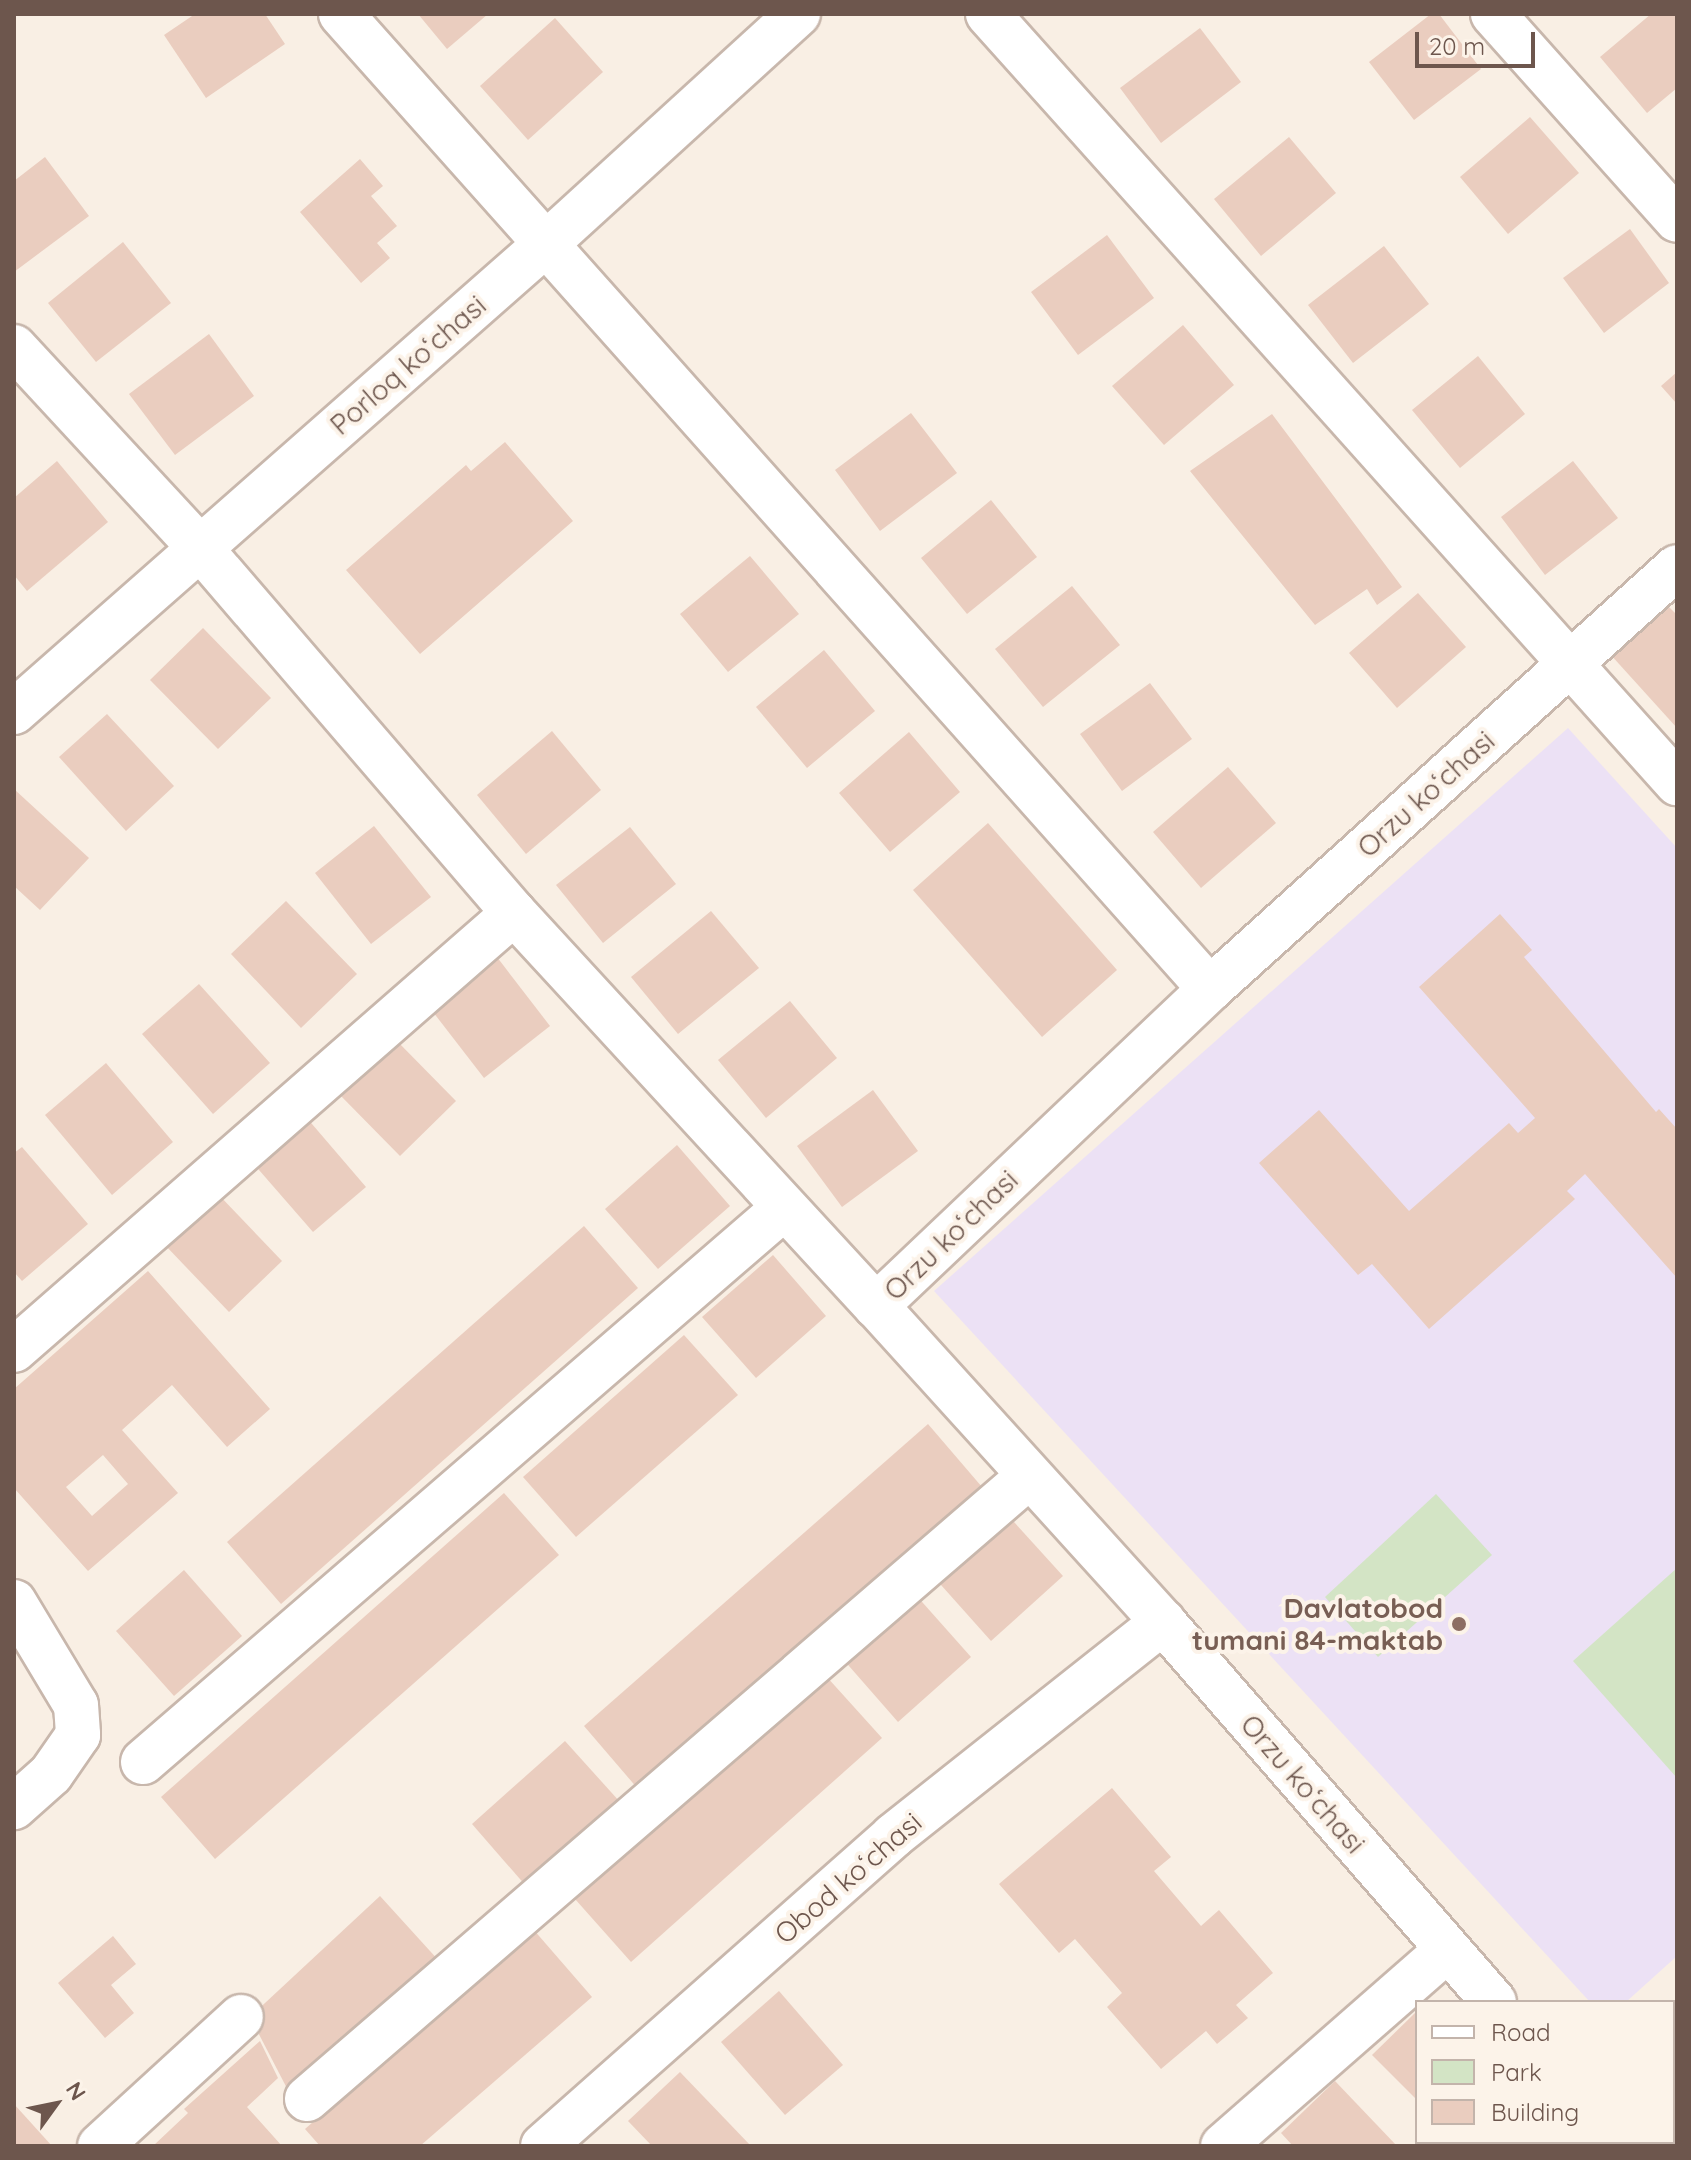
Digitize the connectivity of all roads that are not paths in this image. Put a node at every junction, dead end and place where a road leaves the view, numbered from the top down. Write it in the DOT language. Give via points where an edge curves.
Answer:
graph roads {
  1 [pos="341,14"];
  2 [pos="798,14"];
  3 [pos="988,14"];
  4 [pos="1493,14"];
  5 [pos="1677,220"];
  6 [pos="547,243"];
  7 [pos="14,347"];
  8 [pos="200,548"];
  9 [pos="1677,567"];
  10 [pos="1571,664"];
  11 [pos="14,712"];
  12 [pos="1677,783"];
  13 [pos="514,913"];
  14 [pos="1210,989"];
  15 [pos="784,1208"];
  16 [pos="876,1306"];
  17 [pos="14,1350"];
  18 [pos="1028,1477"];
  19 [pos="14,1602"];
  20 [pos="1163,1622"];
  21 [pos="143,1762"];
  22 [pos="14,1807"];
  23 [pos="1447,1950"];
  24 [pos="1492,2000"];
  25 [pos="241,2017"];
  26 [pos="307,2099"];
  27 [pos="100,2146"];
  28 [pos="543,2146"];
  29 [pos="1223,2146"];
  1 -- 6 [label="street"];
  2 -- 6 [label="street, Porloq koʻchasi"];
  3 -- 10 [label="street"];
  4 -- 5 [label="street"];
  6 -- 8 [label="street, Porloq koʻchasi"];
  6 -- 14 [label="street"];
  7 -- 8 [label="street"];
  8 -- 11 [label="street, Porloq koʻchasi"];
  8 -- 13 [label="street"];
  9 -- 10 [label="street, Orzu koʻchasi"];
  10 -- 12 [label="street"];
  10 -- 14 [label="street, Orzu koʻchasi"];
  13 -- 15 [label="street"];
  13 -- 17 [label="street"];
  14 -- 16 [label="street, Orzu koʻchasi"];
  15 -- 16 [label="street"];
  15 -- 21 [label="street"];
  16 -- 18 [label="street, Orzu koʻchasi"];
  18 -- 20 [label="street, Orzu koʻchasi"];
  18 -- 26 [label="street"];
  19 -- 22 [label="street" via="76,1705 78,1735 51,1774"];
  20 -- 23 [label="street, Orzu koʻchasi"];
  20 -- 28 [label="street, Obod koʻchasi" via="893,1836"];
  23 -- 24 [label="street, Orzu koʻchasi"];
  23 -- 29 [label="street"];
  25 -- 27 [label="street"];
}
